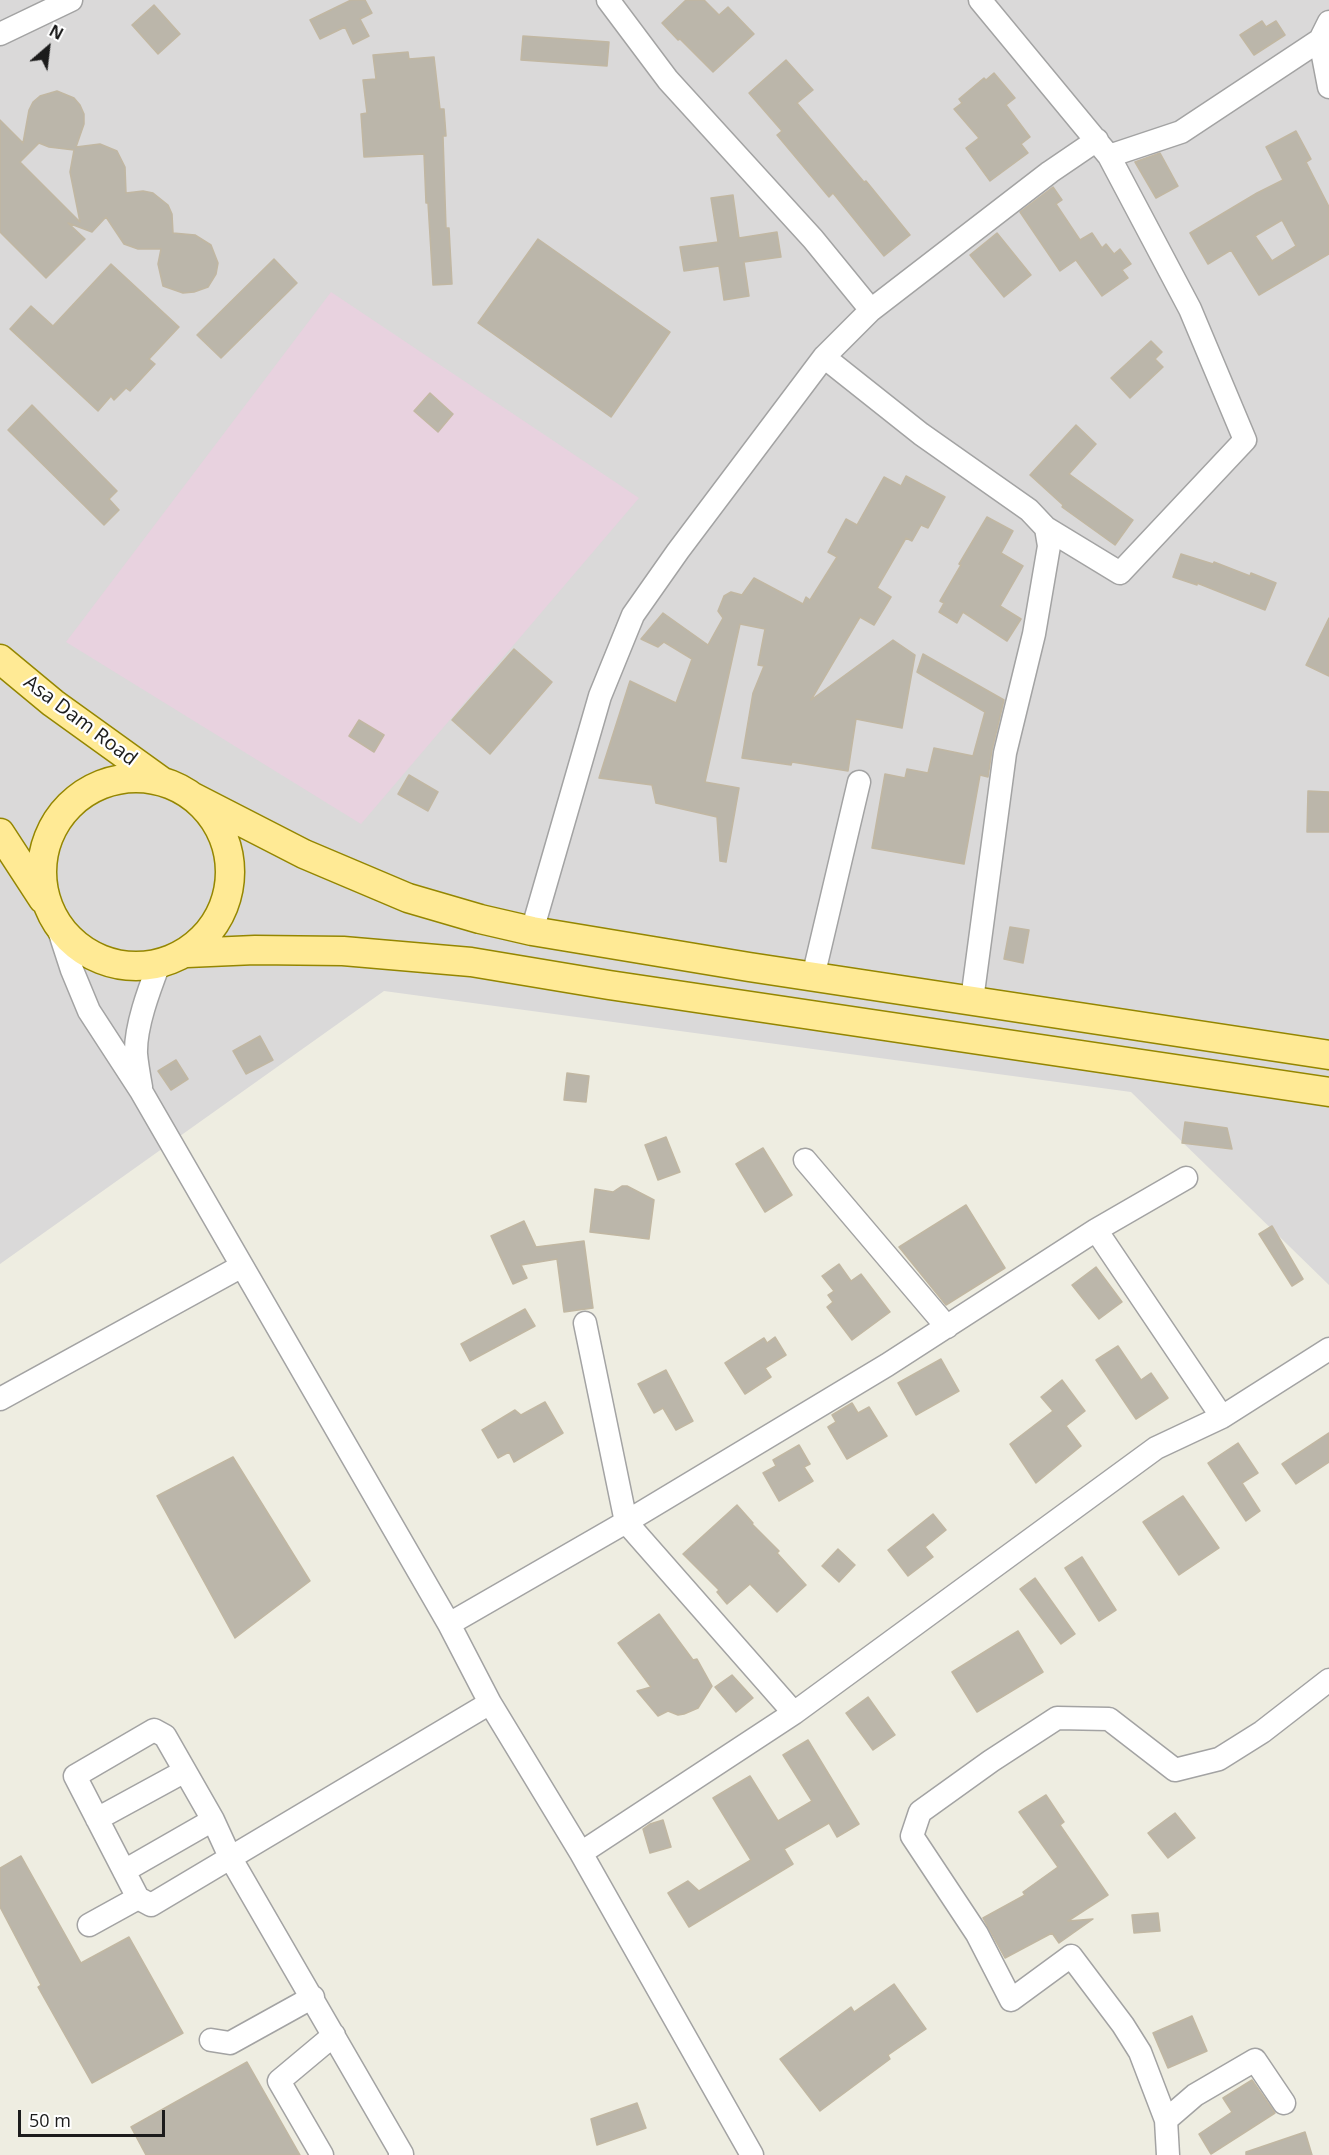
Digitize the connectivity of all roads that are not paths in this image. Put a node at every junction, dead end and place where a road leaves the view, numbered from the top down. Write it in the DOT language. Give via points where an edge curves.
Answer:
graph roads {
  1 [pos="71,0"];
  2 [pos="608,0"];
  3 [pos="980,0"];
  4 [pos="1324,31"];
  5 [pos="0,34"];
  6 [pos="1329,87"];
  7 [pos="1103,148"];
  8 [pos="871,310"];
  9 [pos="824,357"];
  10 [pos="1046,528"];
  11 [pos="0,659"];
  12 [pos="162,781"];
  13 [pos="859,782"];
  14 [pos="193,796"];
  15 [pos="0,833"];
  16 [pos="52,914"];
  17 [pos="532,931"];
  18 [pos="186,953"];
  19 [pos="159,964"];
  20 [pos="813,977"];
  21 [pos="972,1000"];
  22 [pos="1329,1055"];
  23 [pos="141,1091"];
  24 [pos="1329,1092"];
  25 [pos="806,1160"];
  26 [pos="1186,1178"];
  27 [pos="1096,1230"];
  28 [pos="242,1266"];
  29 [pos="585,1323"];
  30 [pos="947,1327"];
  31 [pos="1329,1349"];
  32 [pos="0,1399"];
  33 [pos="1222,1417"];
  34 [pos="626,1522"];
  35 [pos="449,1624"];
  36 [pos="1329,1680"];
  37 [pos="490,1703"];
  38 [pos="794,1713"];
  39 [pos="185,1771"];
  40 [pos="97,1819"];
  41 [pos="213,1820"];
  42 [pos="580,1853"];
  43 [pos="230,1857"];
  44 [pos="124,1871"];
  45 [pos="144,1901"];
  46 [pos="89,1925"];
  47 [pos="313,1997"];
  48 [pos="334,2035"];
  49 [pos="211,2040"];
  50 [pos="1284,2103"];
  51 [pos="1166,2120"];
  52 [pos="322,2155"];
  53 [pos="400,2155"];
  54 [pos="752,2155"];
  55 [pos="1168,2155"];
  1 -- 5 [label="street"];
  2 -- 8 [label="street" via="668,80 813,239"];
  3 -- 7 [label="street"];
  4 -- 6 [label="street"];
  4 -- 7 [label="street" via="1181,132"];
  7 -- 8 [label="street" via="1050,172"];
  7 -- 10 [label="street" via="1190,309 1245,440 1120,573"];
  8 -- 9 [label="street"];
  9 -- 10 [label="street" via="921,434 1029,510"];
  9 -- 17 [label="street" via="633,615 600,696"];
  10 -- 21 [label="street" via="1049,546 1034,634 1005,753"];
  11 -- 12 [label="main road, Asa Dam Road" via="53,703"];
  12 -- 14 [label="main road"];
  12 -- 16 [label="main road" via="136,777 110,781 86,791 66,808 51,829 43,854 42,880"];
  13 -- 20 [label="street"];
  14 -- 17 [label="main road" via="304,854 408,898"];
  14 -- 18 [label="main road" via="214,819 228,846 231,877 225,907 210,933"];
  15 -- 16 [label="main road"];
  16 -- 19 [label="main road" via="76,945 102,960 130,967"];
  16 -- 23 [label="street" via="88,1011"];
  17 -- 20 [label="main road"];
  18 -- 19 [label="main road"];
  18 -- 24 [label="main road" via="344,951 471,962"];
  19 -- 23 [label="street" via="147,996 136,1052"];
  20 -- 21 [label="main road"];
  21 -- 22 [label="main road"];
  23 -- 28 [label="street"];
  25 -- 30 [label="street"];
  26 -- 27 [label="street"];
  27 -- 30 [label="street"];
  27 -- 33 [label="street"];
  28 -- 32 [label="street"];
  28 -- 35 [label="street"];
  29 -- 34 [label="street"];
  30 -- 34 [label="street"];
  31 -- 33 [label="street"];
  33 -- 38 [label="street" via="1156,1448"];
  34 -- 35 [label="street"];
  34 -- 38 [label="street"];
  35 -- 37 [label="street"];
  36 -- 51 [label="street" via="1262,1732 1219,1759 1175,1770 1109,1719 1057,1718 920,1812 912,1836 977,1934 1011,2000 1071,1956 1140,2052"];
  37 -- 42 [label="street"];
  37 -- 43 [label="street"];
  38 -- 42 [label="street"];
  39 -- 40 [label="street"];
  39 -- 40 [label="street" via="165,1736 154,1730 75,1776"];
  39 -- 41 [label="street"];
  40 -- 44 [label="street"];
  41 -- 43 [label="street"];
  41 -- 44 [label="street"];
  42 -- 54 [label="street"];
  43 -- 45 [label="street"];
  43 -- 47 [label="street"];
  44 -- 45 [label="street"];
  45 -- 46 [label="street"];
  47 -- 48 [label="street"];
  47 -- 49 [label="street" via="230,2043"];
  48 -- 52 [label="street" via="279,2081"];
  48 -- 53 [label="street"];
  50 -- 51 [label="street" via="1255,2060 1195,2095"];
  51 -- 55 [label="street"];
}
